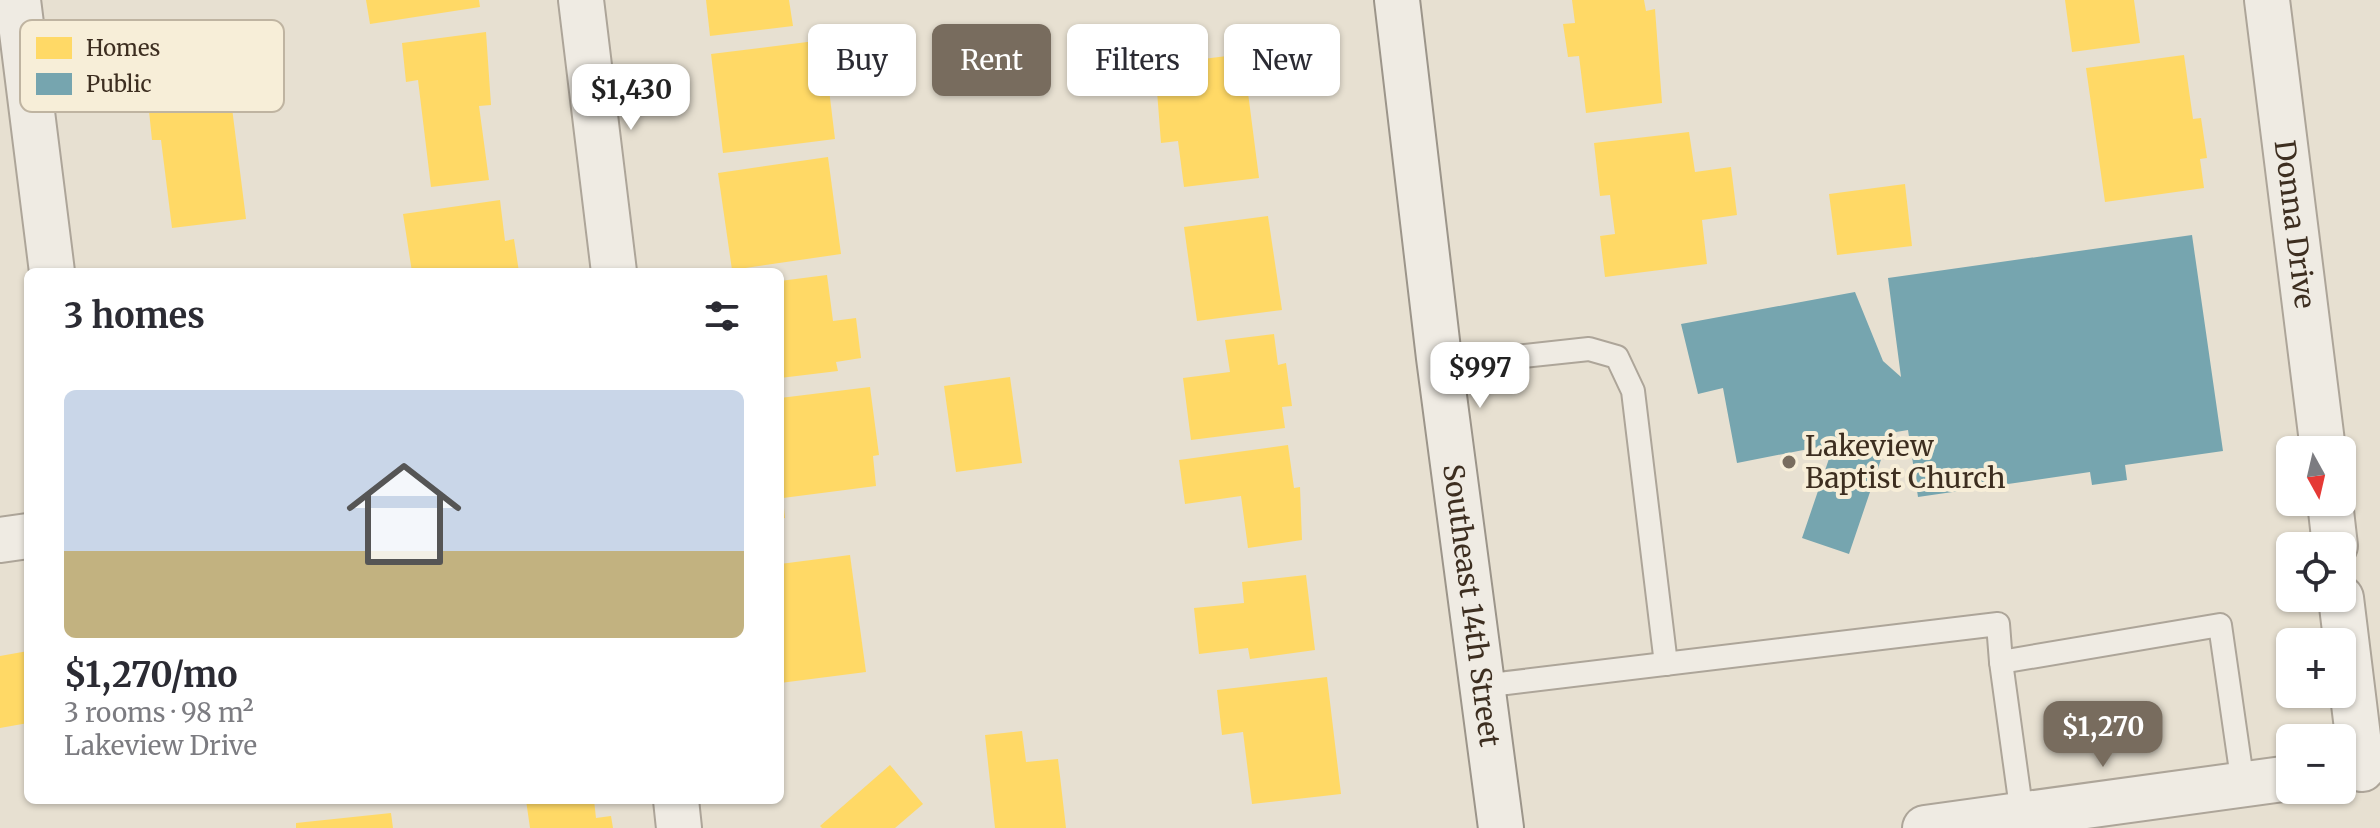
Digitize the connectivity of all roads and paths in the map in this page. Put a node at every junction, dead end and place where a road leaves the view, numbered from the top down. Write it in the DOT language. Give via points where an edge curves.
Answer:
graph roads {
  1 [pos="18,0"];
  2 [pos="581,0"];
  3 [pos="1397,0"];
  4 [pos="2267,0"];
  5 [pos="20,20"];
  6 [pos="32,112"];
  7 [pos="52,268"];
  8 [pos="614,268"];
  9 [pos="1440,365"];
  10 [pos="2321,436"];
  11 [pos="24,537"];
  12 [pos="0,540"];
  13 [pos="2343,612"];
  14 [pos="2001,662"];
  15 [pos="1666,664"];
  16 [pos="1482,686"];
  17 [pos="2361,769"];
  18 [pos="2276,780"];
  19 [pos="2243,785"];
  20 [pos="676,804"];
  21 [pos="2022,815"];
  22 [pos="679,828"];
  23 [pos="1501,828"];
  24 [pos="1925,828"];
  1 -- 5 [label="street"];
  2 -- 8 [label="street"];
  3 -- 9 [label="street, Southeast 14th Street"];
  4 -- 10 [label="street, Donna Drive"];
  6 -- 7 [label="street"];
  9 -- 15 [label="lane" via="1589,349 1617,357 1633,391"];
  9 -- 16 [label="street, Southeast 14th Street"];
  11 -- 12 [label="street"];
  13 -- 17 [label="street"];
  14 -- 15 [label="lane" via="1998,624"];
  14 -- 19 [label="lane" via="2220,625"];
  14 -- 21 [label="lane"];
  15 -- 16 [label="lane"];
  16 -- 23 [label="street, Southeast 14th Street"];
  18 -- 19 [label="street"];
  19 -- 21 [label="street"];
  20 -- 22 [label="street"];
  21 -- 24 [label="street"];
}
